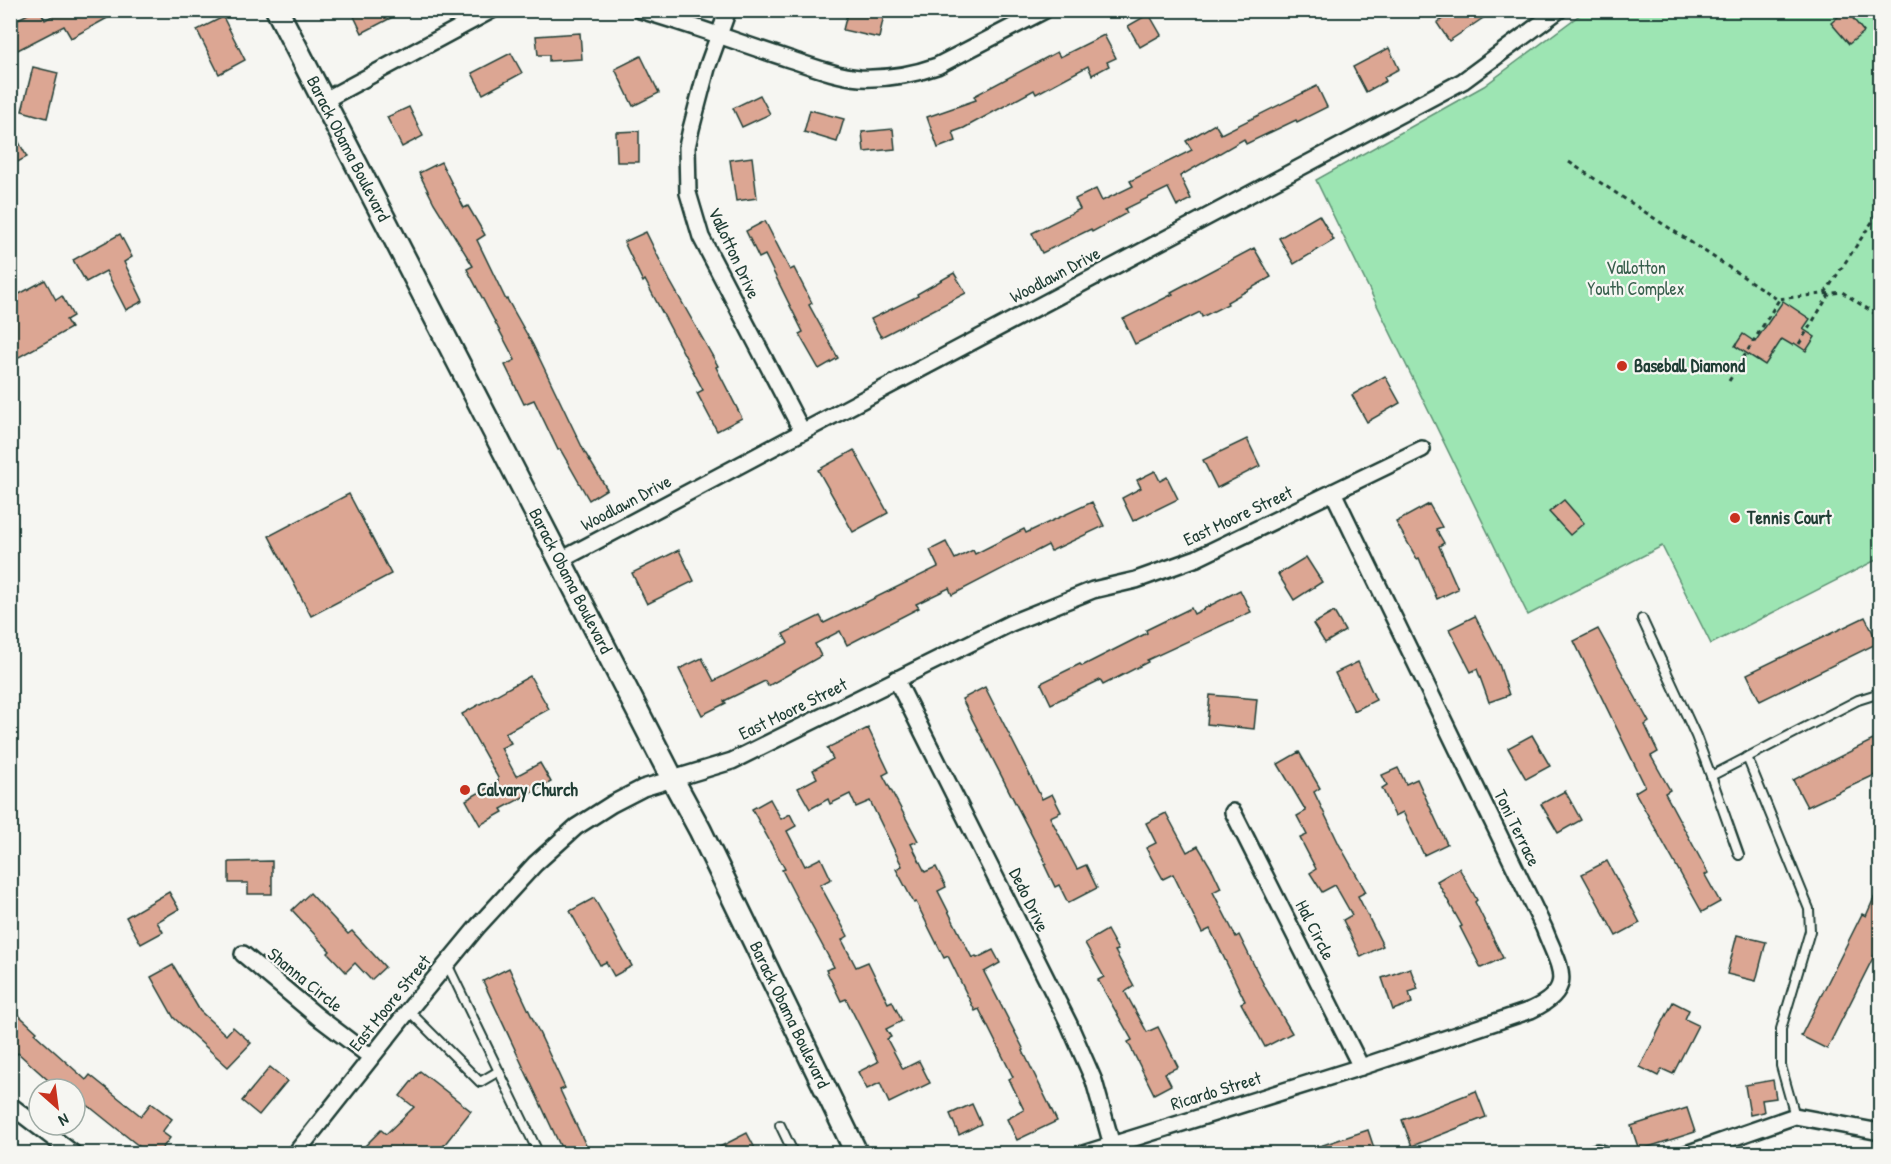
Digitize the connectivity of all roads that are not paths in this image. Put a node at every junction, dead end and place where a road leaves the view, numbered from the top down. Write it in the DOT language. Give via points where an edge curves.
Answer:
graph roads {
  1 [pos="277,10"];
  2 [pos="492,10"];
  3 [pos="640,10"];
  4 [pos="728,10"];
  5 [pos="1045,10"];
  6 [pos="1559,10"];
  7 [pos="720,35"];
  8 [pos="323,101"];
  9 [pos="802,431"];
  10 [pos="1422,449"];
  11 [pos="1333,492"];
  12 [pos="561,560"];
  13 [pos="1642,619"];
  14 [pos="897,679"];
  15 [pos="1881,693"];
  16 [pos="1748,757"];
  17 [pos="1711,776"];
  18 [pos="672,780"];
  19 [pos="1233,812"];
  20 [pos="1739,855"];
  21 [pos="243,954"];
  22 [pos="447,964"];
  23 [pos="408,1010"];
  24 [pos="371,1057"];
  25 [pos="1361,1067"];
  26 [pos="499,1071"];
  27 [pos="10,1105"];
  28 [pos="1795,1116"];
  29 [pos="780,1125"];
  30 [pos="1881,1132"];
  31 [pos="1112,1145"];
  32 [pos="295,1153"];
  33 [pos="74,1154"];
  34 [pos="539,1154"];
  35 [pos="794,1154"];
  36 [pos="857,1154"];
  37 [pos="1083,1154"];
  38 [pos="1591,1154"];
  39 [pos="1603,1154"];
  40 [pos="1686,1154"];
  1 -- 8 [label="main road, Barack Obama Boulevard"];
  2 -- 8 [label="street"];
  3 -- 7 [label="street"];
  4 -- 7 [label="street, Vallotton Drive"];
  5 -- 7 [label="street" via="937,66 879,78 816,67"];
  6 -- 9 [label="street, Woodlawn Drive" via="1463,81"];
  7 -- 9 [label="street, Vallotton Drive" via="687,147 688,193 701,237"];
  8 -- 12 [label="main road, Barack Obama Boulevard"];
  9 -- 12 [label="street, Woodlawn Drive"];
  10 -- 11 [label="street, East Moore Street"];
  11 -- 14 [label="street, East Moore Street" via="1197,558 1043,609"];
  11 -- 25 [label="street, Toni Terrace" via="1544,928 1562,977 1559,991 1532,1010"];
  12 -- 18 [label="main road, Barack Obama Boulevard"];
  13 -- 17 [label="lane"];
  14 -- 18 [label="street, East Moore Street" via="732,761"];
  14 -- 31 [label="street, Dedo Drive" via="1069,1024 1094,1081"];
  15 -- 16 [label="lane" via="1858,700"];
  16 -- 17 [label="lane"];
  16 -- 28 [label="lane" via="1809,909 1810,931 1781,1029 1781,1066"];
  17 -- 20 [label="lane"];
  18 -- 22 [label="street, East Moore Street" via="643,788 612,804 557,842"];
  18 -- 36 [label="main road, Barack Obama Boulevard"];
  19 -- 25 [label="street, Hal Circle"];
  21 -- 24 [label="street, Shanna Circle"];
  22 -- 23 [label="street, East Moore Street"];
  22 -- 26 [label="lane"];
  23 -- 24 [label="street, East Moore Street"];
  23 -- 26 [label="lane" via="480,1082"];
  24 -- 32 [label="street, East Moore Street"];
  25 -- 31 [label="street, Ricardo Street"];
  26 -- 34 [label="lane"];
  27 -- 33 [label="street"];
  28 -- 30 [label="street"];
  28 -- 40 [label="street"];
  29 -- 35 [label="lane"];
  31 -- 37 [label="street, Ricardo Street"];
  38 -- 39 [label="street"];
}
